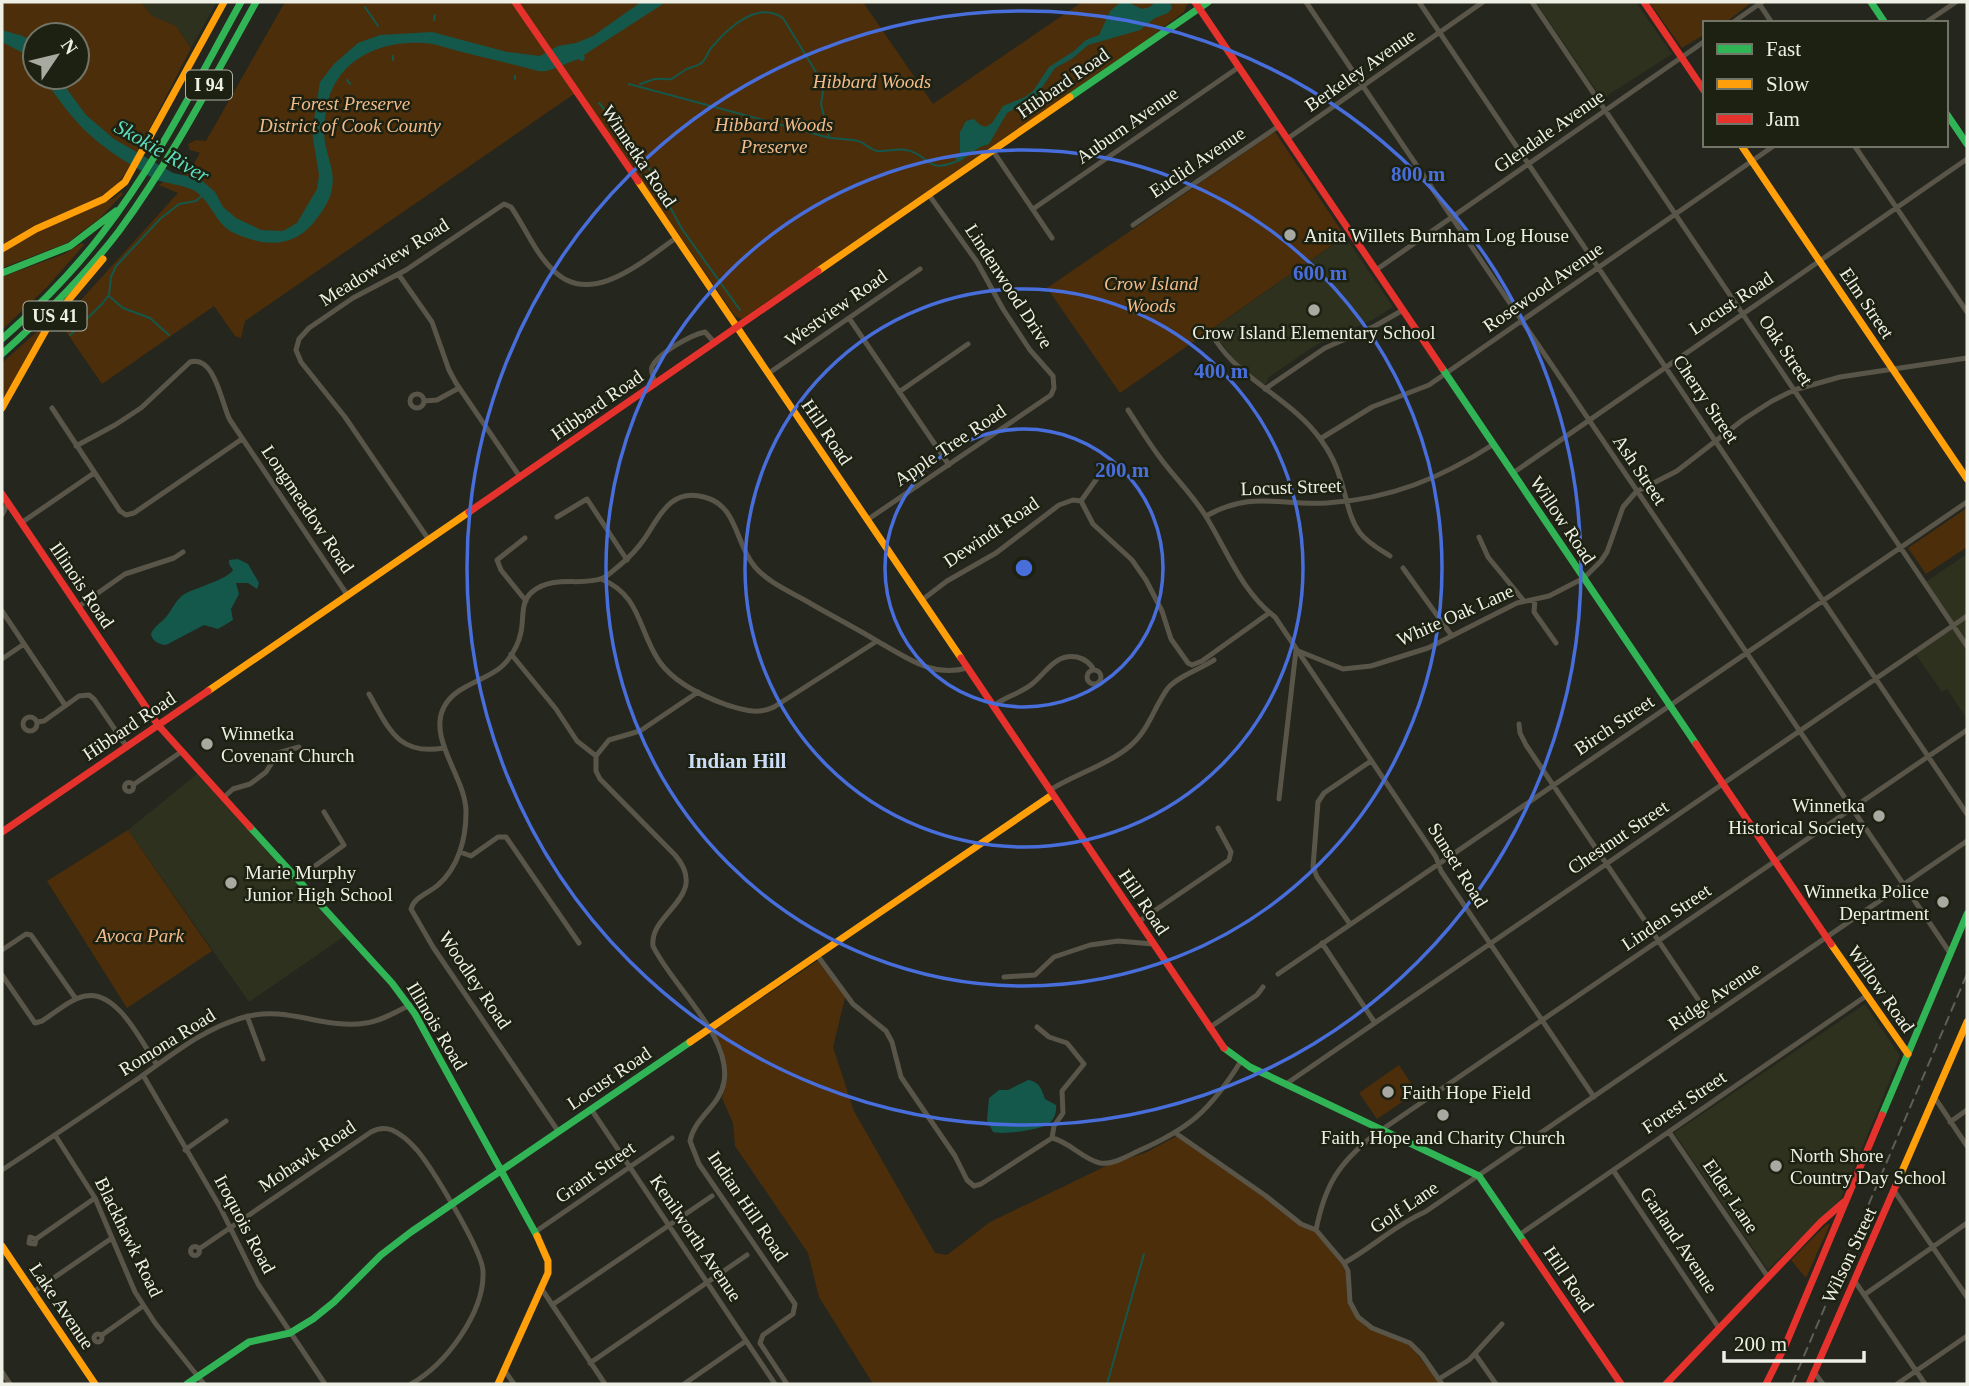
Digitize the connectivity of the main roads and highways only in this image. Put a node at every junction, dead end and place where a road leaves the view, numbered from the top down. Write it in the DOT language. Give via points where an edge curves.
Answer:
graph roads {
  1 [pos="224,2"];
  2 [pos="241,2"];
  3 [pos="256,2"];
  4 [pos="515,2"];
  5 [pos="1208,2"];
  6 [pos="1644,2"];
  7 [pos="1871,2"];
  8 [pos="1197,5"];
  9 [pos="1884,21"];
  10 [pos="1703,89"];
  11 [pos="1948,116"];
  12 [pos="1967,144"];
  13 [pos="1742,147"];
  14 [pos="123,206"];
  15 [pos="118,232"];
  16 [pos="2,249"];
  17 [pos="2,273"];
  18 [pos="738,327"];
  19 [pos="2,339"];
  20 [pos="2,354"];
  21 [pos="2,408"];
  22 [pos="1967,479"];
  23 [pos="2,494"];
  24 [pos="158,725"];
  25 [pos="1051,792"];
  26 [pos="2,832"];
  27 [pos="1967,914"];
  28 [pos="1967,1022"];
  29 [pos="1908,1054"];
  30 [pos="501,1170"];
  31 [pos="1845,1201"];
  32 [pos="1838,1219"];
  33 [pos="1806,1239"];
  34 [pos="2,1246"];
  35 [pos="95,1384"];
  36 [pos="187,1384"];
  37 [pos="498,1384"];
  38 [pos="1621,1384"];
  39 [pos="1666,1384"];
  40 [pos="1766,1384"];
  41 [pos="1809,1384"];
  1 -- 16 [label="main road" via="125,182 112,195"];
  2 -- 14 [label="main road, I 94"];
  3 -- 15 [label="main road, I 94" via="155,179"];
  4 -- 18 [label="main road, Winnetka Road"];
  5 -- 8 [label="main road, Hibbard Road"];
  6 -- 10 [label="main road"];
  7 -- 9 [label="main road"];
  8 -- 18 [label="main road, Hibbard Road"];
  8 -- 29 [label="main road, Willow Road"];
  11 -- 12 [label="main road"];
  13 -- 22 [label="main road, Elm Street"];
  14 -- 17 [label="main road" via="70,246"];
  14 -- 19 [label="main road, I 94" via="58,285"];
  15 -- 20 [label="main road, I 94" via="49,311"];
  15 -- 21 [label="main road, US 41" via="115,244 51,321"];
  18 -- 24 [label="main road, Hibbard Road"];
  18 -- 25 [label="main road, Hill Road"];
  23 -- 24 [label="main road, Illinois Road"];
  24 -- 26 [label="main road, Hibbard Road"];
  24 -- 30 [label="main road, Illinois Road" via="410,1005"];
  25 -- 30 [label="main road, Locust Road"];
  25 -- 38 [label="main road, Hill Road" via="1226,1051 1479,1176"];
  27 -- 29 [label="main road"];
  28 -- 41 [label="main road, Wilson Street"];
  29 -- 31 [label="main road"];
  30 -- 36 [label="main road, Locust Road" via="390,1247 334,1302 290,1333 249,1342"];
  30 -- 37 [label="main road, Illinois Road" via="549,1267"];
  31 -- 32 [label="main road"];
  31 -- 33 [label="main road"];
  32 -- 33 [label="main road" via="1828,1221"];
  32 -- 40 [label="main road"];
  33 -- 39 [label="main road"];
  34 -- 35 [label="main road, Lake Avenue"];
}
